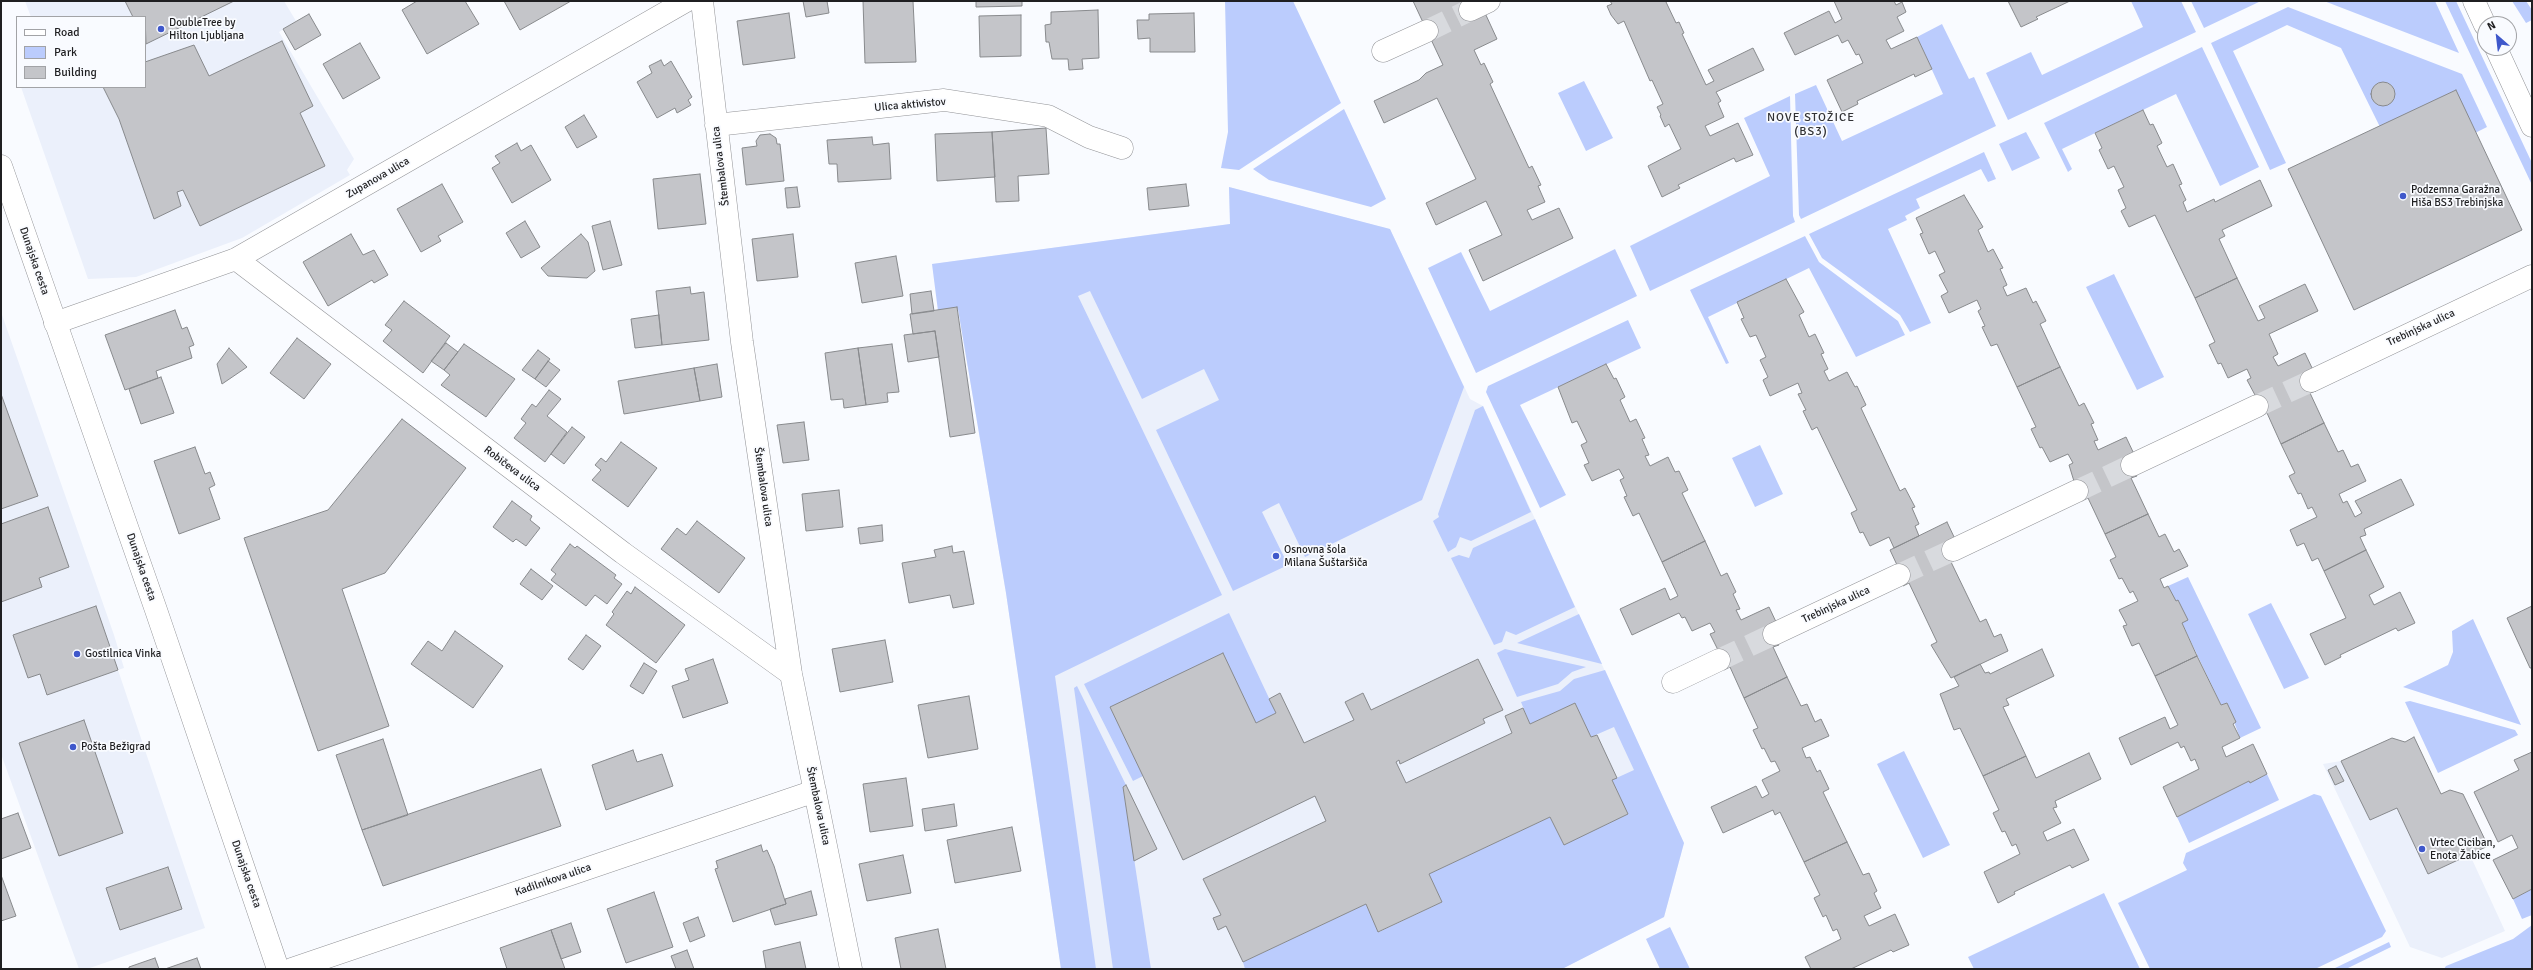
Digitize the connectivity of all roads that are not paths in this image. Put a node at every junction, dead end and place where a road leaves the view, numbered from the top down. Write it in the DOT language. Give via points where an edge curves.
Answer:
graph roads {
  1 [pos="686,1"];
  2 [pos="702,1"];
  3 [pos="1490,1"];
  4 [pos="2474,1"];
  5 [pos="1470,10"];
  6 [pos="2481,16"];
  7 [pos="1427,31"];
  8 [pos="1383,51"];
  9 [pos="2500,56"];
  10 [pos="716,125"];
  11 [pos="2532,126"];
  12 [pos="1122,148"];
  13 [pos="1,166"];
  14 [pos="236,260"];
  15 [pos="2532,276"];
  16 [pos="55,323"];
  17 [pos="2311,381"];
  18 [pos="2257,406"];
  19 [pos="2132,465"];
  20 [pos="2077,491"];
  21 [pos="1953,550"];
  22 [pos="1899,575"];
  23 [pos="1774,634"];
  24 [pos="1719,660"];
  25 [pos="791,674"];
  26 [pos="1673,682"];
  27 [pos="815,791"];
  28 [pos="278,969"];
  29 [pos="292,969"];
  30 [pos="850,969"];
  1 -- 14 [label="street, Zupanova ulica"];
  2 -- 10 [label="street, Štembalova ulica"];
  3 -- 5 [label="street"];
  4 -- 6 [label="street"];
  7 -- 8 [label="street"];
  9 -- 11 [label="street"];
  10 -- 12 [label="street, Ulica aktivistov" via="944,100 1048,116 1089,137"];
  10 -- 25 [label="street, Štembalova ulica" via="742,342"];
  13 -- 16 [label="street, Dunajska cesta"];
  14 -- 16 [label="street, Zupanova ulica"];
  14 -- 25 [label="street, Robičeva ulica" via="623,554"];
  15 -- 17 [label="street, Trebinjska ulica"];
  16 -- 28 [label="street, Dunajska cesta"];
  18 -- 19 [label="street"];
  20 -- 21 [label="street"];
  22 -- 23 [label="street, Trebinjska ulica"];
  24 -- 26 [label="street"];
  25 -- 27 [label="street, Štembalova ulica"];
  27 -- 29 [label="street, Kadilnikova ulica"];
  27 -- 30 [label="street, Štembalova ulica"];
}
